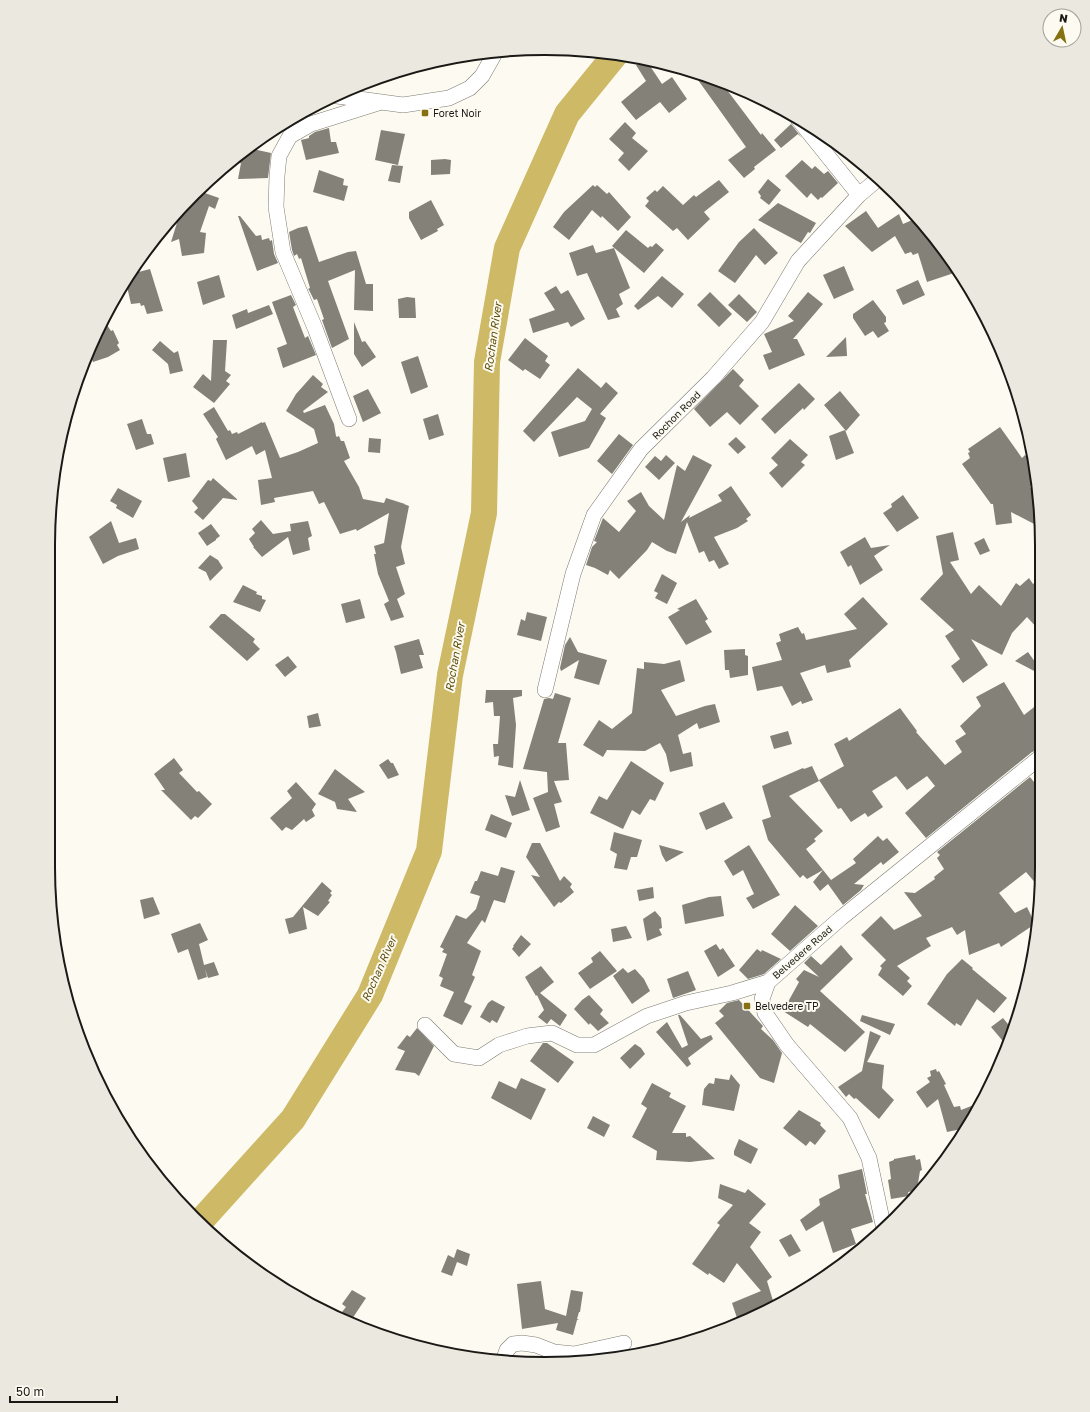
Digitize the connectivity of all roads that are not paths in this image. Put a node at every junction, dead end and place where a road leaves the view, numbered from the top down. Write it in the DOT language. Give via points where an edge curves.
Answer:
graph roads {
  1 [pos="492,58"];
  2 [pos="346,97"];
  3 [pos="381,102"];
  4 [pos="809,133"];
  5 [pos="873,182"];
  6 [pos="859,195"];
  7 [pos="349,419"];
  8 [pos="544,690"];
  9 [pos="1035,761"];
  10 [pos="768,982"];
  11 [pos="425,1025"];
  12 [pos="882,1221"];
  13 [pos="624,1343"];
  14 [pos="505,1355"];
  1 -- 3 [label="street" via="482,76 470,88 449,98 402,105"];
  2 -- 3 [label="street"];
  3 -- 7 [label="street" via="311,124 290,136 279,156 276,207 283,252"];
  4 -- 6 [label="street"];
  5 -- 6 [label="street, Rochon Road"];
  6 -- 8 [label="street, Rochon Road" via="798,261 762,322 713,378 641,449 594,515 573,574"];
  9 -- 10 [label="street, Belvedere Road" via="841,918"];
  10 -- 11 [label="street" via="647,1016 594,1044 577,1045 552,1033 527,1036 499,1045 479,1058 454,1054"];
  10 -- 12 [label="street, Belvedere Road" via="762,1000 765,1013 787,1045 850,1118 869,1158"];
  13 -- 14 [label="street" via="574,1354 554,1352 522,1342 513,1344"];
}
